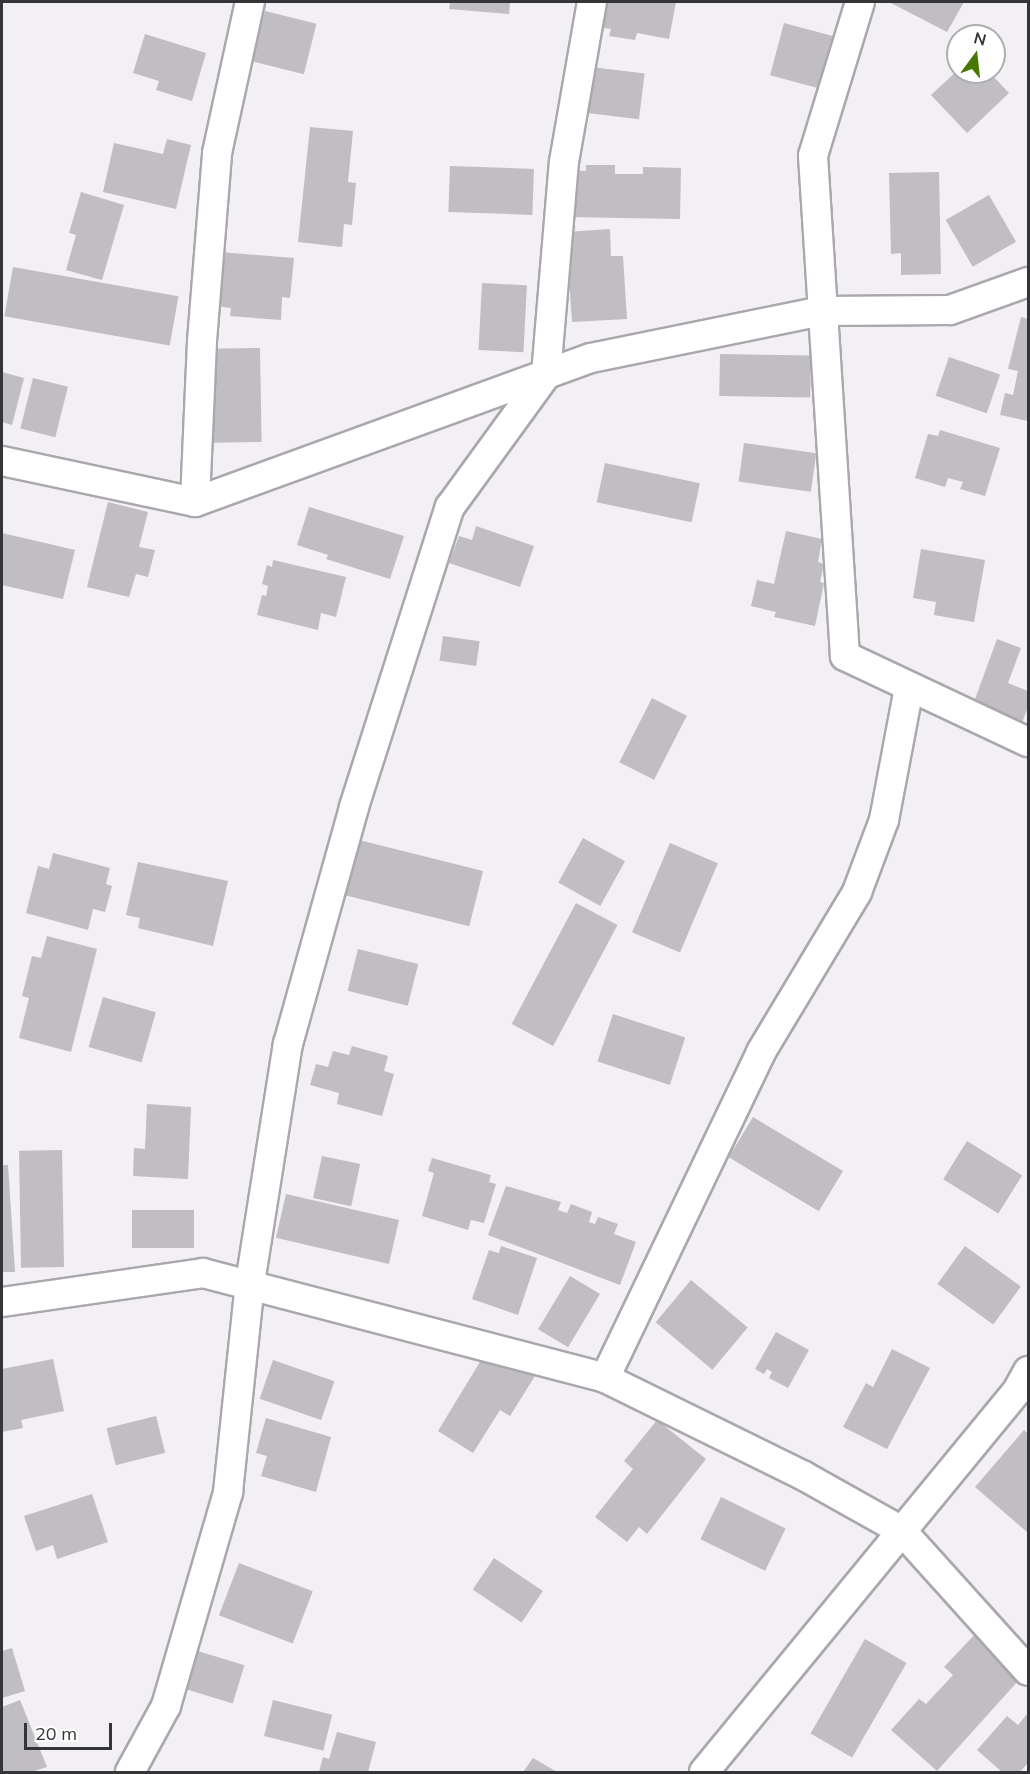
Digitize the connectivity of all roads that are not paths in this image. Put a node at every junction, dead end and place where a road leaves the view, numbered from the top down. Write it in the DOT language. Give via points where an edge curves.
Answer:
graph roads {
  1 [pos="250,2"];
  2 [pos="592,2"];
  3 [pos="860,2"];
  4 [pos="1029,282"];
  5 [pos="823,311"];
  6 [pos="546,375"];
  7 [pos="2,461"];
  8 [pos="195,501"];
  9 [pos="909,688"];
  10 [pos="1029,742"];
  11 [pos="250,1283"];
  12 [pos="2,1302"];
  13 [pos="1029,1371"];
  14 [pos="605,1378"];
  15 [pos="902,1531"];
  16 [pos="1029,1671"];
  17 [pos="130,1773"];
  18 [pos="704,1773"];
  1 -- 8 [label="street" via="217,153 202,341"];
  2 -- 6 [label="street" via="564,162"];
  3 -- 5 [label="street" via="813,156"];
  4 -- 5 [label="street" via="950,310"];
  5 -- 6 [label="street" via="591,358"];
  5 -- 9 [label="street" via="845,656"];
  6 -- 8 [label="street"];
  6 -- 11 [label="street" via="450,507 354,807 288,1044"];
  7 -- 8 [label="street"];
  9 -- 10 [label="street"];
  9 -- 14 [label="street" via="884,820 857,892 761,1052"];
  11 -- 12 [label="street" via="203,1273"];
  11 -- 14 [label="street"];
  11 -- 17 [label="street" via="228,1492 166,1706"];
  13 -- 15 [label="street"];
  14 -- 15 [label="street" via="804,1476"];
  15 -- 16 [label="street"];
  15 -- 18 [label="street"];
}
